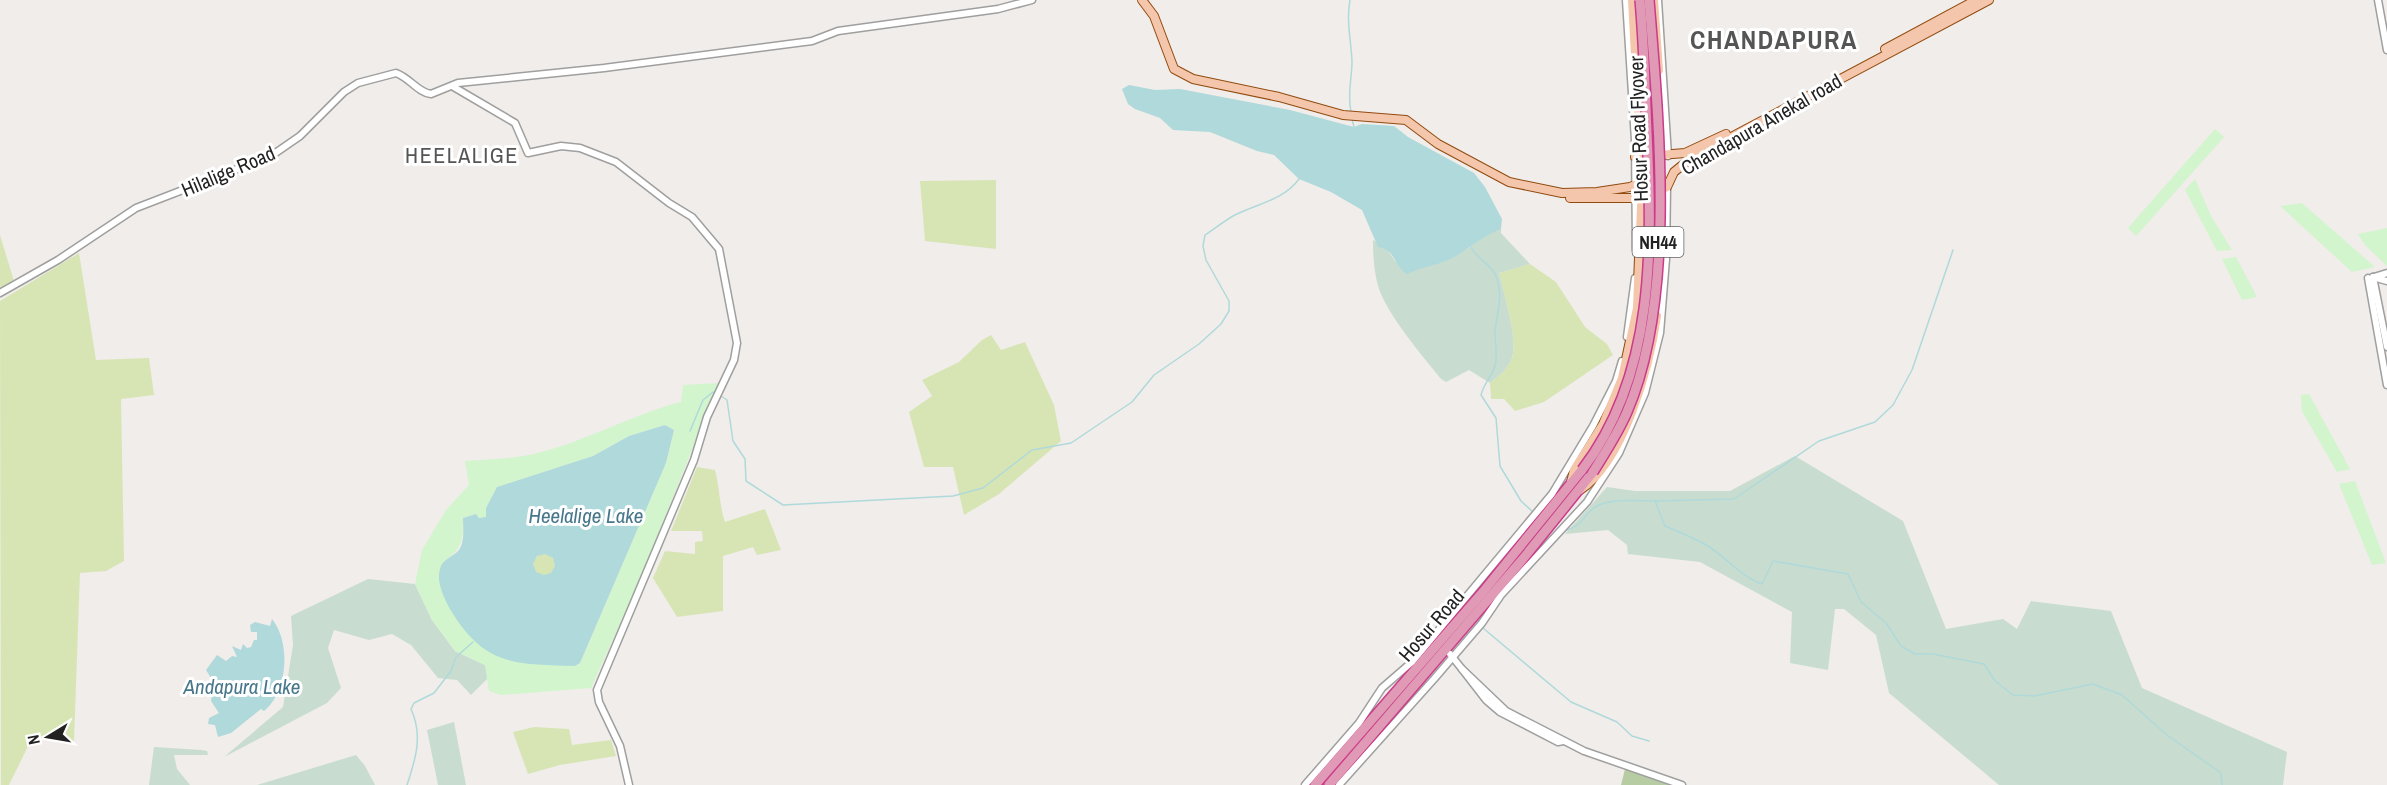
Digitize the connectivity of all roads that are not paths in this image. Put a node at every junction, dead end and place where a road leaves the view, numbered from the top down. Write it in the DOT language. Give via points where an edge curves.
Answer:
graph roads {
  1 [pos="1032,0"];
  2 [pos="1142,0"];
  3 [pos="1626,0"];
  4 [pos="1632,0"];
  5 [pos="1640,0"];
  6 [pos="1649,0"];
  7 [pos="1656,0"];
  8 [pos="1976,0"];
  9 [pos="1989,0"];
  10 [pos="2378,0"];
  11 [pos="2387,50"];
  12 [pos="452,86"];
  13 [pos="1661,113"];
  14 [pos="1640,114"];
  15 [pos="1666,156"];
  16 [pos="1638,157"];
  17 [pos="1509,182"];
  18 [pos="1639,183"];
  19 [pos="1665,188"];
  20 [pos="1639,199"];
  21 [pos="2387,273"];
  22 [pos="2371,278"];
  23 [pos="2387,281"];
  24 [pos="0,293"];
  25 [pos="1637,307"];
  26 [pos="1658,309"];
  27 [pos="2387,347"];
  28 [pos="1651,362"];
  29 [pos="2387,385"];
  30 [pos="1574,489"];
  31 [pos="1546,527"];
  32 [pos="1450,653"];
  33 [pos="629,785"];
  34 [pos="1305,785"];
  35 [pos="1316,785"];
  36 [pos="1329,785"];
  37 [pos="1339,785"];
  38 [pos="1682,785"];
  1 -- 12 [label="street, Hilalige Road" via="998,9 838,30 813,41"];
  2 -- 17 [label="main road" via="1154,16 1174,69 1193,79 1352,116 1406,120 1438,144"];
  3 -- 16 [label="street"];
  4 -- 14 [label="main road"];
  5 -- 30 [label="highway, Hosur Road Flyover / NH44, bridge" via="1650,200 1646,303 1639,343 1621,402"];
  6 -- 30 [label="highway, Hosur Road Flyover / NH44, bridge" via="1659,198 1655,294 1637,386 1618,430 1593,472"];
  7 -- 13 [label="main road"];
  7 -- 15 [label="street"];
  8 -- 15 [label="main road" via="1717,138 1685,153"];
  9 -- 19 [label="main road, Chandapura Anekal road" via="1690,159 1674,172"];
  10 -- 11 [label="street"];
  12 -- 24 [label="street, Hilalige Road" via="424,93 396,73 358,83 335,98 300,136 272,156 136,208"];
  12 -- 33 [label="street" via="515,123 528,153 561,146 580,148 616,162 692,218 710,236 721,257 736,353 597,690 620,746"];
  13 -- 14 [label="main road"];
  13 -- 15 [label="main road"];
  14 -- 16 [label="main road"];
  15 -- 16 [label="main road"];
  15 -- 19 [label="main road"];
  16 -- 18 [label="main road"];
  17 -- 18 [label="main road" via="1562,193 1597,192"];
  17 -- 20 [label="main road" via="1528,191 1560,197"];
  18 -- 20 [label="main road"];
  19 -- 20 [label="main road"];
  19 -- 26 [label="main road"];
  19 -- 28 [label="street" via="1666,259 1660,333"];
  20 -- 25 [label="main road"];
  20 -- 31 [label="street" via="1634,293 1621,366 1578,453 1538,510"];
  21 -- 22 [label="street"];
  22 -- 23 [label="street"];
  22 -- 27 [label="street"];
  22 -- 29 [label="street"];
  25 -- 26 [label="main road"];
  25 -- 30 [label="main road" via="1622,378 1603,424 1574,470"];
  26 -- 28 [label="main road"];
  28 -- 30 [label="main road" via="1615,447 1591,483"];
  28 -- 31 [label="street" via="1640,409 1606,477 1587,502"];
  30 -- 31 [label="highway, Hosur Road / NH44"];
  31 -- 32 [label="highway, Hosur Road / NH44"];
  31 -- 34 [label="street" via="1382,688 1366,715"];
  31 -- 35 [label="highway, Hosur Road / NH44"];
  32 -- 36 [label="highway, Hosur Road / NH44"];
  32 -- 37 [label="street"];
  32 -- 38 [label="street" via="1501,708 1563,741"];
}
